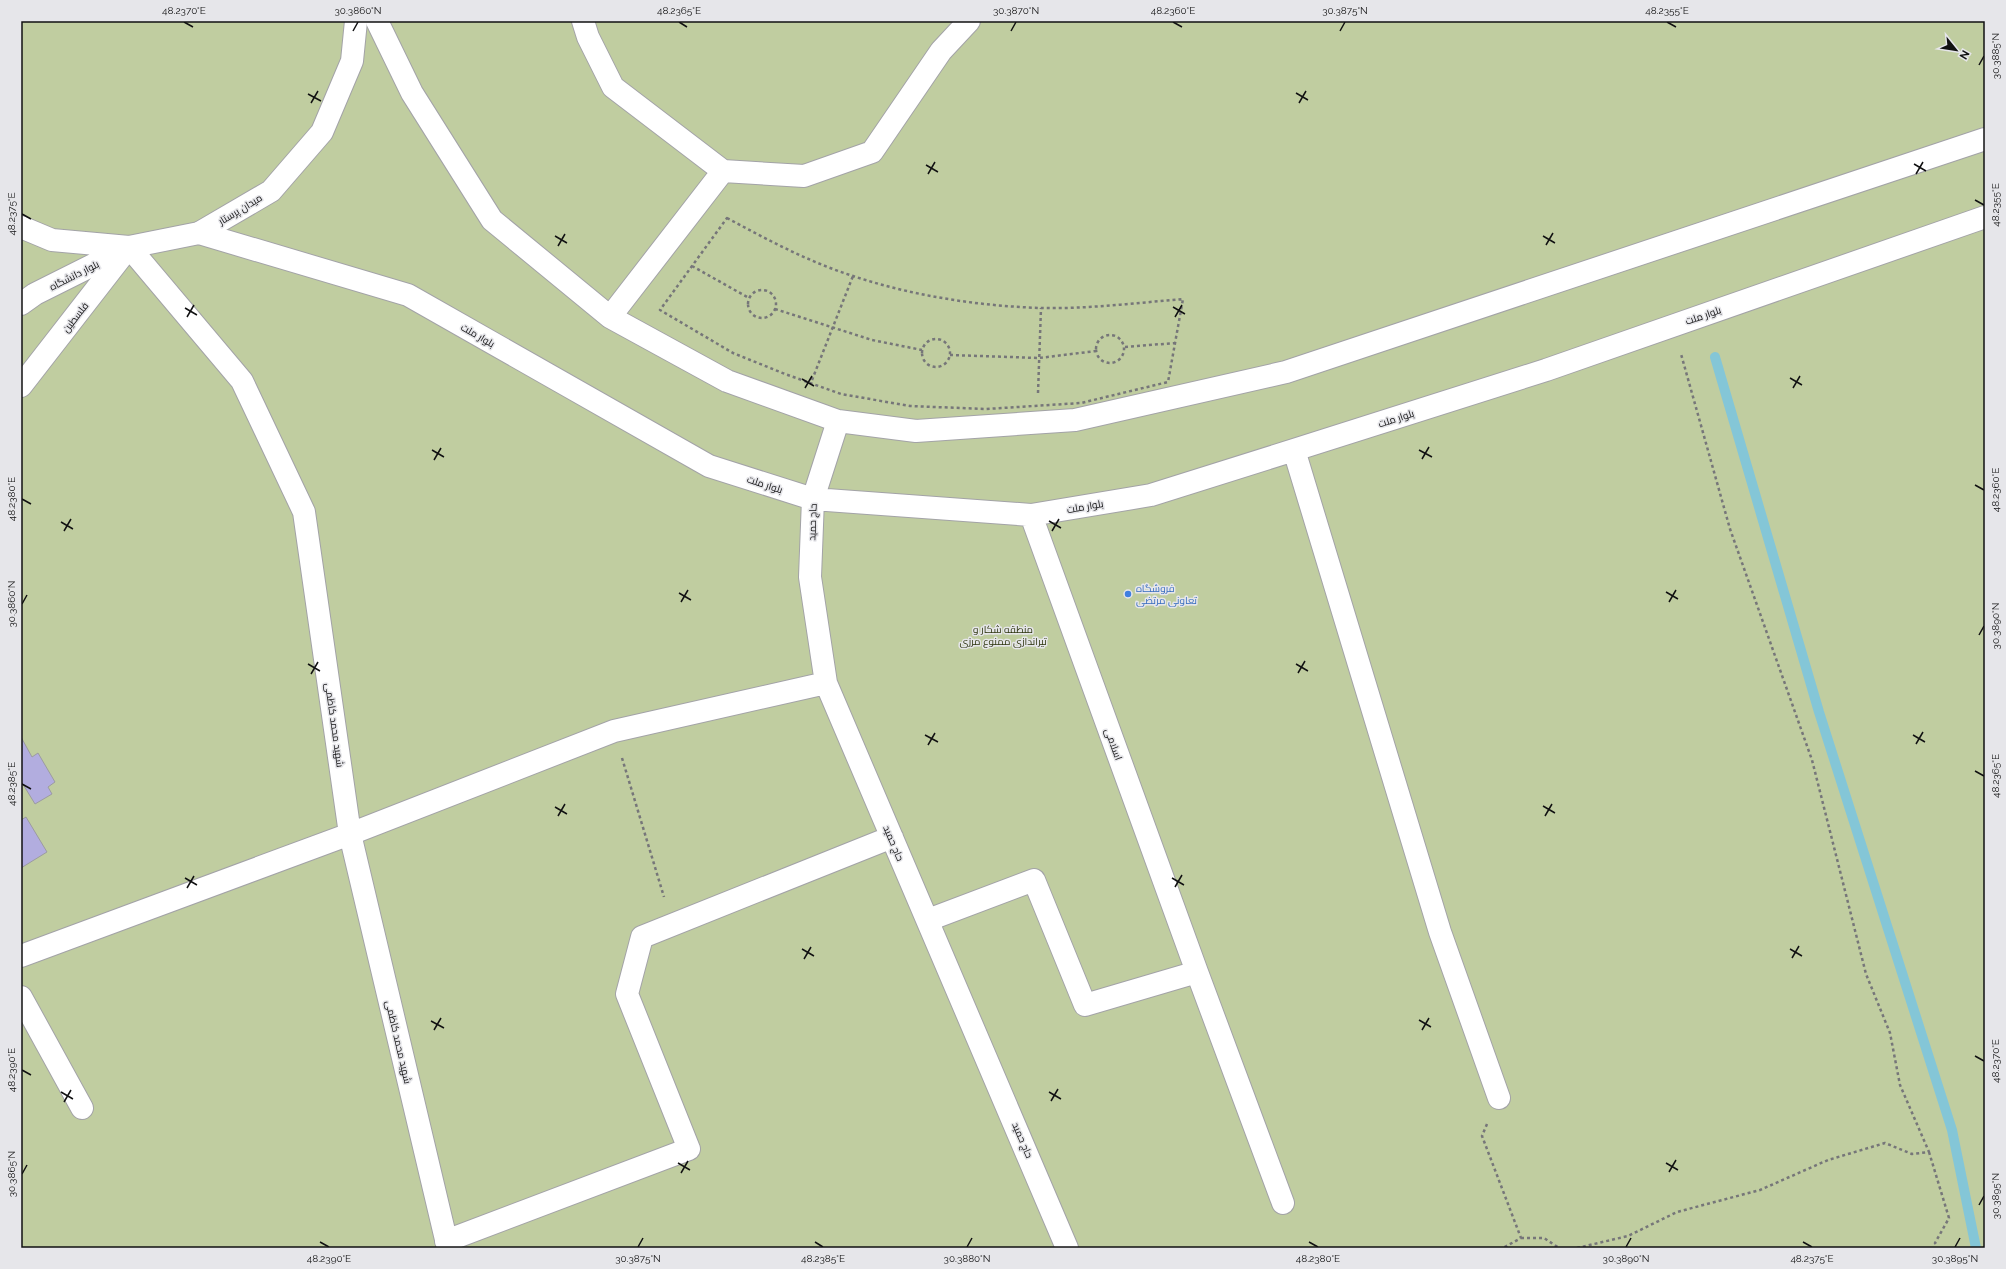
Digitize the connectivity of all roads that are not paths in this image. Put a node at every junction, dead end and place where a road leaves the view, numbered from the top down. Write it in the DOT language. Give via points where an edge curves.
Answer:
graph roads {
  1 [pos="356,21"];
  2 [pos="377,21"];
  3 [pos="583,21"];
  4 [pos="969,21"];
  5 [pos="1985,139"];
  6 [pos="723,171"];
  7 [pos="1985,216"];
  8 [pos="21,227"];
  9 [pos="199,233"];
  10 [pos="129,247"];
  11 [pos="21,304"];
  12 [pos="610,317"];
  13 [pos="21,386"];
  14 [pos="838,421"];
  15 [pos="1294,450"];
  16 [pos="813,499"];
  17 [pos="1031,515"];
  18 [pos="826,683"];
  19 [pos="350,834"];
  20 [pos="892,837"];
  21 [pos="928,920"];
  22 [pos="21,956"];
  23 [pos="1197,972"];
  24 [pos="21,997"];
  25 [pos="1499,1098"];
  26 [pos="82,1108"];
  27 [pos="1283,1203"];
  28 [pos="447,1245"];
  29 [pos="1067,1248"];
  1 -- 9 [label="street, میدان پرستار" via="352,61 322,132 271,191"];
  2 -- 12 [label="street" via="412,93 492,220"];
  3 -- 6 [label="street" via="588,38 612,87"];
  4 -- 6 [label="street" via="941,51 872,152 804,176"];
  5 -- 14 [label="street" via="1286,372 1075,420 1038,414 916,431"];
  6 -- 12 [label="street"];
  7 -- 15 [label="street, بلوار ملت" via="1546,370"];
  8 -- 10 [label="street, میدان پرستار" via="52,240"];
  9 -- 10 [label="street, میدان پرستار"];
  9 -- 16 [label="street, بلوار ملت" via="408,295 709,466"];
  10 -- 11 [label="street, بلوار دانشگاه" via="35,294"];
  10 -- 13 [label="street, فلسطین"];
  10 -- 19 [label="street, شهید محمد کاظمی" via="242,381 304,512"];
  12 -- 14 [label="street" via="728,381"];
  14 -- 16 [label="street, حاج حمید"];
  15 -- 17 [label="street, بلوار ملت" via="1151,495"];
  15 -- 25 [label="street" via="1440,932"];
  16 -- 17 [label="street, بلوار ملت"];
  16 -- 18 [label="street, حاج حمید" via="810,577"];
  17 -- 23 [label="street, اسلامی"];
  18 -- 19 [label="street" via="614,731"];
  18 -- 20 [label="street, حاج حمید"];
  19 -- 22 [label="street"];
  19 -- 28 [label="street, شهید محمد کاظمی"];
  20 -- 21 [label="street, حاج حمید"];
  20 -- 28 [label="street" via="642,937 627,994 689,1149"];
  21 -- 23 [label="street" via="1034,880 1084,1005"];
  21 -- 29 [label="street, حاج حمید"];
  23 -- 27 [label="street, اسلامی"];
  24 -- 26 [label="street"];
}
